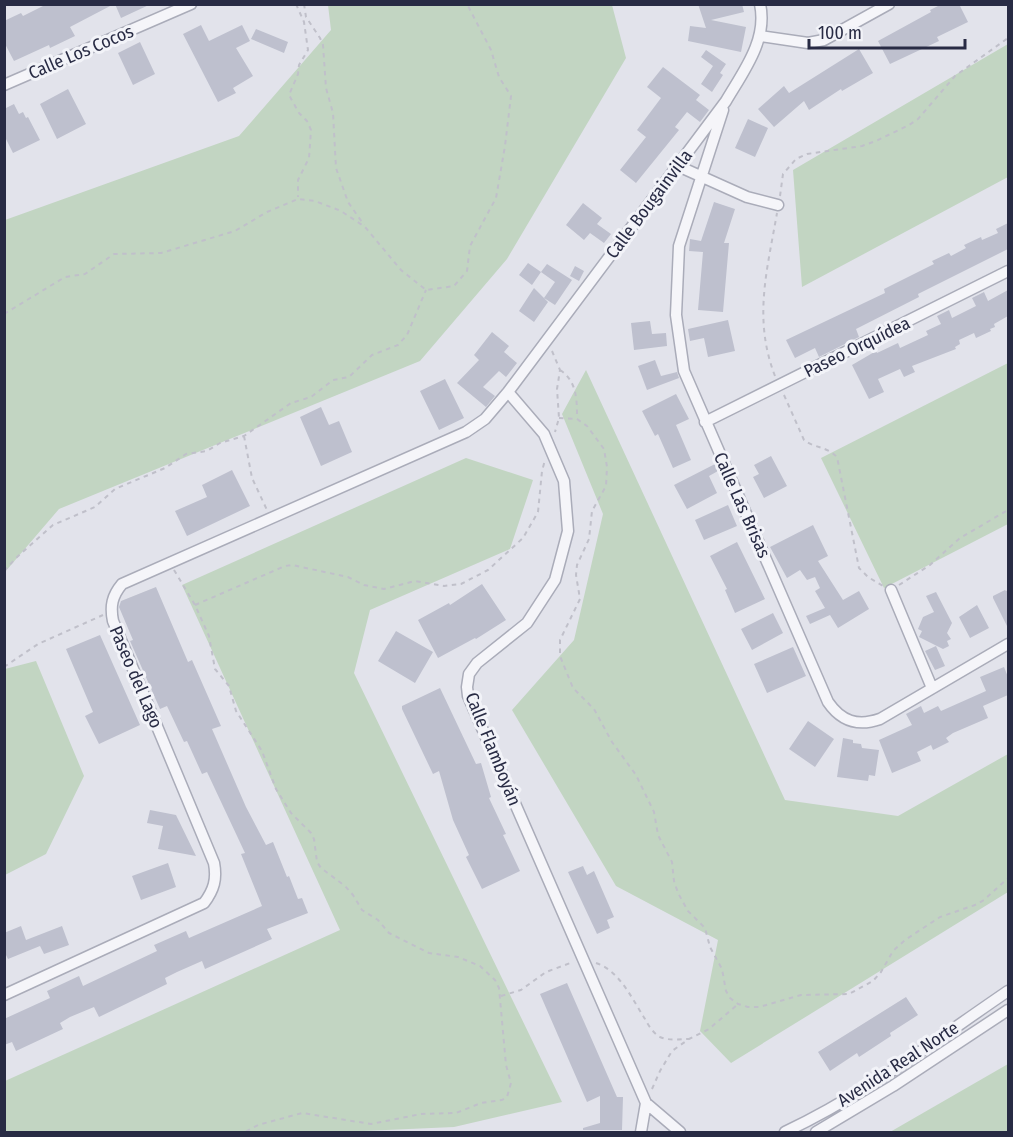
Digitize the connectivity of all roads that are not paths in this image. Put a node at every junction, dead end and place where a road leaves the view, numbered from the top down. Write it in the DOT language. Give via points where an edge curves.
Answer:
graph roads {
  1 [pos="191,4"];
  2 [pos="760,4"];
  3 [pos="889,4"];
  4 [pos="760,36"];
  5 [pos="4,85"];
  6 [pos="726,101"];
  7 [pos="678,166"];
  8 [pos="701,177"];
  9 [pos="778,205"];
  10 [pos="1008,271"];
  11 [pos="508,392"];
  12 [pos="705,422"];
  13 [pos="891,590"];
  14 [pos="1008,644"];
  15 [pos="932,688"];
  16 [pos="1008,991"];
  17 [pos="4,995"];
  18 [pos="1008,1010"];
  19 [pos="646,1103"];
  20 [pos="641,1132"];
  21 [pos="680,1132"];
  22 [pos="784,1132"];
  23 [pos="816,1132"];
  1 -- 5 [label="street, Calle Los Cocos"];
  2 -- 4 [label="street, Calle Bougainvilla"];
  3 -- 4 [label="street" via="824,40 808,43"];
  4 -- 6 [label="street, Calle Bougainvilla" via="752,58"];
  6 -- 7 [label="street, Calle Bougainvilla"];
  6 -- 8 [label="street, Calle Las Brisas"];
  7 -- 8 [label="street"];
  7 -- 11 [label="street, Calle Bougainvilla"];
  8 -- 9 [label="street" via="747,197"];
  8 -- 12 [label="street, Calle Las Brisas" via="679,246 676,315 684,371"];
  10 -- 12 [label="street, Paseo Orquídea"];
  11 -- 17 [label="street, Paseo del Lago" via="485,419 466,432 122,584 116,592 112,621 214,863 215,885 204,903"];
  11 -- 19 [label="street, Calle Flamboyán" via="544,434 550,447 564,481 568,531 555,580 527,623 477,663 466,687"];
  12 -- 15 [label="street, Calle Las Brisas" via="835,712 844,719 868,723"];
  13 -- 15 [label="street"];
  14 -- 15 [label="street, Calle Las Brisas"];
  16 -- 22 [label="street, Avenida Real Norte" via="887,1073"];
  18 -- 23 [label="street"];
  19 -- 20 [label="street"];
  19 -- 21 [label="street"];
}
